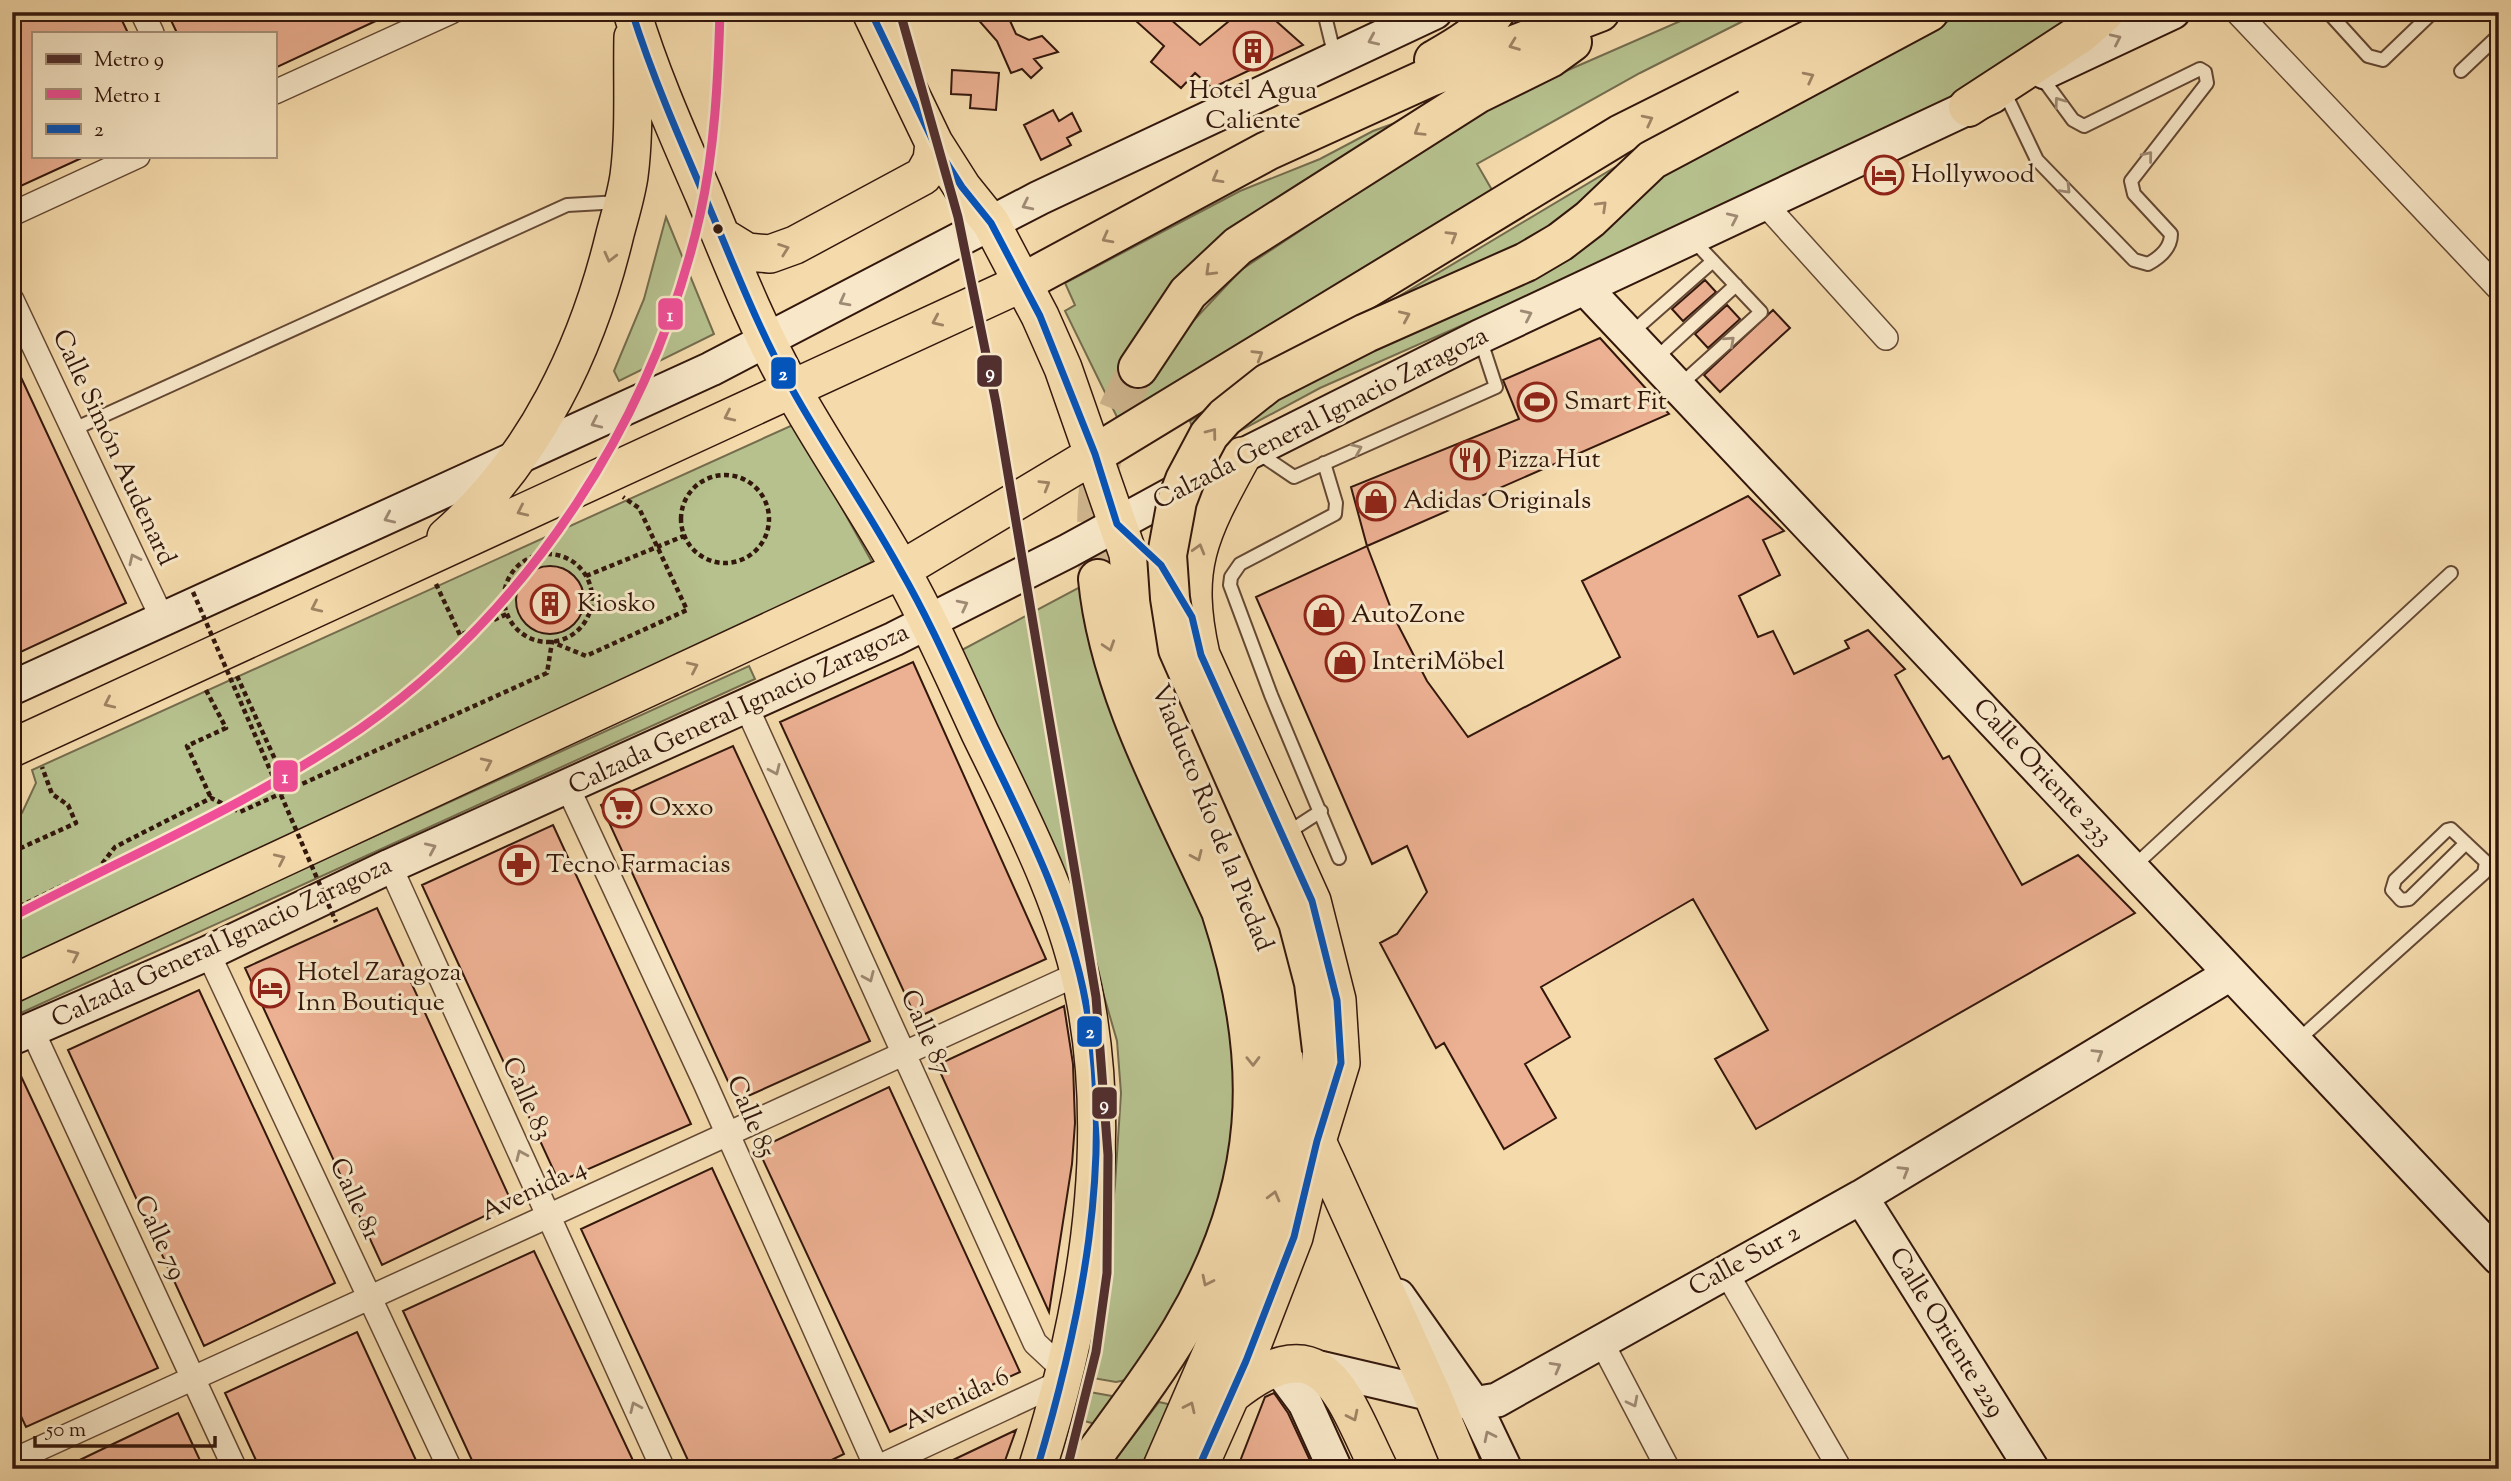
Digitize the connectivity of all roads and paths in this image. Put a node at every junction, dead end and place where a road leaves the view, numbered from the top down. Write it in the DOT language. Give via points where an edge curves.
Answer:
graph roads {
  1 [pos="142,12"];
  2 [pos="451,12"];
  3 [pos="871,12"];
  4 [pos="1324,12"];
  5 [pos="1435,12"];
  6 [pos="1495,12"];
  7 [pos="1600,12"];
  8 [pos="1615,12"];
  9 [pos="1865,12"];
  10 [pos="1929,12"];
  11 [pos="2105,12"];
  12 [pos="2173,12"];
  13 [pos="2237,12"];
  14 [pos="2328,12"];
  15 [pos="2433,12"];
  16 [pos="633,14"];
  17 [pos="413,20"];
  18 [pos="152,32"];
  19 [pos="2499,35"];
  20 [pos="1335,57"];
  21 [pos="2461,71"];
  22 [pos="2040,75"];
  23 [pos="276,91"];
  24 [pos="2004,91"];
  25 [pos="1968,107"];
  26 [pos="934,143"];
  27 [pos="1267,151"];
  28 [pos="134,158"];
  29 [pos="623,202"];
  30 [pos="1765,203"];
  31 [pos="12,214"];
  32 [pos="990,223"];
  33 [pos="721,236"];
  34 [pos="1690,237"];
  35 [pos="1713,261"];
  36 [pos="1022,283"];
  37 [pos="1736,285"];
  38 [pos="1585,288"];
  39 [pos="2499,289"];
  40 [pos="12,300"];
  41 [pos="1630,334"];
  42 [pos="1479,337"];
  43 [pos="1886,338"];
  44 [pos="768,341"];
  45 [pos="1654,360"];
  46 [pos="1138,368"];
  47 [pos="1679,386"];
  48 [pos="791,387"];
  49 [pos="74,429"];
  50 [pos="1248,453"];
  51 [pos="1095,454"];
  52 [pos="515,461"];
  53 [pos="1324,463"];
  54 [pos="620,495"];
  55 [pos="1117,524"];
  56 [pos="684,536"];
  57 [pos="657,547"];
  58 [pos="430,569"];
  59 [pos="901,570"];
  60 [pos="2451,573"];
  61 [pos="586,576"];
  62 [pos="1098,579"];
  63 [pos="193,593"];
  64 [pos="507,614"];
  65 [pos="1192,617"];
  66 [pos="163,620"];
  67 [pos="928,623"];
  68 [pos="552,642"];
  69 [pos="237,675"];
  70 [pos="12,688"];
  71 [pos="206,690"];
  72 [pos="747,708"];
  73 [pos="12,748"];
  74 [pos="568,788"];
  75 [pos="289,790"];
  76 [pos="52,794"];
  77 [pos="212,797"];
  78 [pos="1321,811"];
  79 [pos="1283,835"];
  80 [pos="2466,843"];
  81 [pos="12,852"];
  82 [pos="1339,858"];
  83 [pos="390,866"];
  84 [pos="2132,868"];
  85 [pos="12,910"];
  86 [pos="336,922"];
  87 [pos="208,953"];
  88 [pos="1080,973"];
  89 [pos="2230,974"];
  90 [pos="12,984"];
  91 [pos="22,1034"];
  92 [pos="2295,1043"];
  93 [pos="904,1055"];
  94 [pos="727,1135"];
  95 [pos="1317,1141"];
  96 [pos="1860,1197"];
  97 [pos="548,1215"];
  98 [pos="1367,1251"];
  99 [pos="2499,1258"];
  100 [pos="1726,1272"];
  101 [pos="369,1297"];
  102 [pos="1601,1341"];
  103 [pos="1278,1367"];
  104 [pos="1320,1368"];
  105 [pos="1065,1377"];
  106 [pos="193,1378"];
  107 [pos="1432,1394"];
  108 [pos="1231,1395"];
  109 [pos="1474,1404"];
  110 [pos="15,1461"];
  111 [pos="876,1468"];
  112 [pos="235,1469"];
  113 [pos="450,1469"];
  114 [pos="663,1469"];
  115 [pos="1037,1469"];
  116 [pos="1084,1469"];
  117 [pos="1161,1469"];
  118 [pos="1198,1469"];
  119 [pos="1335,1469"];
  120 [pos="1379,1469"];
  121 [pos="1462,1469"];
  122 [pos="1505,1469"];
  123 [pos="1668,1469"];
  124 [pos="1840,1469"];
  125 [pos="2032,1469"];
  1 -- 18 [label="street"];
  2 -- 17 [label="street"];
  3 -- 26 [label="main road, Viaducto Río de la Piedad"];
  4 -- 20 [label="lane"];
  5 -- 20 [label="main road, one-way"];
  6 -- 27 [label="highway" via="1454,49"];
  7 -- 27 [label="highway, one-way" via="1430,77"];
  8 -- 46 [label="highway, one-way" via="1550,58 1477,94 1238,246 1188,293"];
  51 -- 9 [label="highway, Calzada General Ignacio Zaragoza, one-way" via="1621,134"];
  95 -- 10 [label="highway, one-way, bridge" via="1322,1050 1314,983 1298,922 1178,649 1170,598 1167,555 1173,519 1185,480 1209,435 1268,383 1366,333 1527,262 1590,219 1652,160"];
  11 -- 25 [label="highway" via="2080,34"];
  22 -- 12 [label="main road, Calzada General Ignacio Zaragoza, one-way"];
  13 -- 39 [label="street"];
  14 -- 15 [label="lane" via="2375,60 2389,57"];
  16 -- 29 [label="main road" via="629,165"];
  16 -- 33 [label="main road" via="666,107"];
  17 -- 23 [label="street"];
  19 -- 21 [label="lane"];
  20 -- 32 [label="main road, one-way"];
  22 -- 24 [label="main road, Calzada General Ignacio Zaragoza"];
  24 -- 22 [label="lane, one-way" via="2038,160 2134,260 2148,264 2167,248 2171,234 2134,194 2131,181 2207,83 2206,72 2200,69 2084,125 2073,120"];
  24 -- 25 [label="main road, Calzada General Ignacio Zaragoza"];
  25 -- 30 [label="main road, Calzada General Ignacio Zaragoza"];
  26 -- 32 [label="main road, Viaducto Río de la Piedad"];
  33 -- 26 [label="main road, one-way" via="747,252 770,254 795,245 923,176"];
  27 -- 36 [label="highway, one-way"];
  28 -- 31 [label="street"];
  29 -- 49 [label="lane" via="567,205"];
  29 -- 52 [label="main road, one-way" via="605,276 585,330 542,419"];
  34 -- 30 [label="main road, Calzada General Ignacio Zaragoza, one-way"];
  30 -- 43 [label="street"];
  32 -- 36 [label="main road, Viaducto Río de la Piedad"];
  32 -- 44 [label="main road, one-way"];
  33 -- 44 [label="main road"];
  34 -- 35 [label="lane"];
  34 -- 38 [label="main road, Calzada General Ignacio Zaragoza"];
  35 -- 37 [label="lane"];
  35 -- 41 [label="lane"];
  36 -- 48 [label="main road, one-way"];
  36 -- 51 [label="main road, Viaducto Río de la Piedad" via="1063,368"];
  37 -- 45 [label="lane"];
  47 -- 37 [label="lane, one-way" via="1761,312"];
  38 -- 41 [label="main road, Calle Oriente 233"];
  42 -- 38 [label="main road, Calzada General Ignacio Zaragoza, one-way"];
  40 -- 49 [label="street, Calle Simón Audenard"];
  41 -- 45 [label="main road, Calle Oriente 233"];
  42 -- 50 [label="main road, Calzada General Ignacio Zaragoza"];
  53 -- 42 [label="lane, one-way" via="1496,387"];
  44 -- 48 [label="main road"];
  44 -- 52 [label="main road, one-way"];
  45 -- 47 [label="main road, Calle Oriente 233"];
  47 -- 84 [label="main road, Calle Oriente 233"];
  48 -- 58 [label="main road, one-way"];
  48 -- 59 [label="main road"];
  66 -- 49 [label="street, Calle Simón Audenard, one-way"];
  50 -- 53 [label="lane" via="1294,477"];
  50 -- 55 [label="main road, Calzada General Ignacio Zaragoza"];
  65 -- 50 [label="main road, one-way" via="1191,587 1201,540"];
  51 -- 55 [label="main road, Viaducto Río de la Piedad"];
  59 -- 51 [label="main road, Calzada General Ignacio Zaragoza, one-way"];
  52 -- 58 [label="main road"];
  52 -- 66 [label="main road, one-way"];
  53 -- 78 [label="lane" via="1335,514 1240,564 1230,586"];
  54 -- 57 [label="path" via="639,508"];
  55 -- 65 [label="main road" via="1161,565"];
  67 -- 55 [label="main road, Calzada General Ignacio Zaragoza, one-way"];
  117 -- 55 [label="main road, Viaducto Río de la Piedad, one-way" via="1238,1297 1269,1213 1280,1172 1288,1096 1267,946 1147,663 1135,619 1128,554"];
  56 -- 56 [label="path" via="703,557 716,562 743,559 764,540 769,527 765,499 756,487 730,475 701,482 683,506"];
  56 -- 57 [label="path"];
  57 -- 61 [label="path"];
  57 -- 68 [label="path" via="687,610 586,656"];
  58 -- 64 [label="path" via="460,635"];
  58 -- 73 [label="main road, one-way"];
  59 -- 67 [label="main road"];
  90 -- 59 [label="main road, Calzada General Ignacio Zaragoza, one-way"];
  60 -- 84 [label="lane"];
  61 -- 64 [label="path" via="564,557 536,555 523,562 506,585"];
  61 -- 68 [label="path" via="592,604 587,618 566,638"];
  62 -- 116 [label="highway, one-way" via="1105,637 1121,685 1233,945 1253,1045 1254,1096 1244,1181 1212,1271 1163,1359"];
  63 -- 86 [label="path, bridge"];
  64 -- 68 [label="path" via="524,636"];
  65 -- 79 [label="main road" via="1201,656"];
  66 -- 70 [label="main road"];
  67 -- 72 [label="main road, Calzada General Ignacio Zaragoza"];
  67 -- 88 [label="main road" via="1033,845"];
  68 -- 75 [label="path" via="547,673"];
  69 -- 75 [label="path"];
  71 -- 77 [label="path" via="226,728 187,746"];
  72 -- 74 [label="main road, Calzada General Ignacio Zaragoza"];
  72 -- 93 [label="street, Calle 87, one-way"];
  83 -- 74 [label="main road, Calzada General Ignacio Zaragoza, one-way"];
  74 -- 94 [label="street, Calle 85"];
  75 -- 77 [label="path" via="240,812"];
  76 -- 81 [label="path" via="68,805 76,823"];
  77 -- 85 [label="path" via="115,847 99,868"];
  78 -- 79 [label="lane"];
  78 -- 82 [label="lane"];
  79 -- 95 [label="main road" via="1312,901 1337,1000 1341,1063"];
  80 -- 80 [label="lane" via="2451,829 2445,831 2395,880 2392,890 2401,900 2409,900"];
  80 -- 92 [label="lane" via="2486,862 2484,873"];
  83 -- 87 [label="main road, Calzada General Ignacio Zaragoza"];
  97 -- 83 [label="street, Calle 83, one-way"];
  84 -- 89 [label="main road, Calle Oriente 233"];
  87 -- 91 [label="main road, Calzada General Ignacio Zaragoza"];
  87 -- 101 [label="street, Calle 81"];
  88 -- 93 [label="street, Avenida 4"];
  88 -- 105 [label="main road" via="1092,1058 1094,1174 1084,1274"];
  89 -- 92 [label="main road, Calle Oriente 233"];
  96 -- 89 [label="main road, Calle Sur 2, one-way"];
  91 -- 106 [label="street, Calle 79"];
  92 -- 99 [label="main road, Calle Oriente 233"];
  93 -- 94 [label="street, Avenida 4"];
  93 -- 105 [label="street, Calle 87" via="1035,1343"];
  94 -- 97 [label="street, Avenida 4"];
  94 -- 111 [label="street, Calle 85"];
  95 -- 98 [label="main road"];
  95 -- 108 [label="main road" via="1294,1237"];
  96 -- 100 [label="main road, Calle Sur 2"];
  96 -- 125 [label="main road, Calle Oriente 229"];
  97 -- 101 [label="street, Avenida 4"];
  114 -- 97 [label="street, Calle 83, one-way"];
  98 -- 107 [label="main road"];
  98 -- 109 [label="main road"];
  100 -- 102 [label="main road, Calle Sur 2"];
  100 -- 124 [label="street"];
  101 -- 106 [label="street, Avenida 4"];
  101 -- 113 [label="street, Calle 81"];
  109 -- 102 [label="main road, Calle Sur 2, one-way" via="1497,1400"];
  102 -- 123 [label="street, one-way"];
  103 -- 104 [label="main road, Calle Sur 2" via="1305,1364"];
  103 -- 108 [label="main road, Calle Sur 2"];
  103 -- 119 [label="main road" via="1305,1403"];
  104 -- 107 [label="main road, Calle Sur 2"];
  104 -- 120 [label="main road, one-way" via="1340,1388"];
  105 -- 111 [label="street, Avenida 6"];
  105 -- 115 [label="main road"];
  106 -- 110 [label="street, Avenida 4"];
  106 -- 112 [label="street, Calle 79"];
  107 -- 109 [label="main road, Calle Sur 2"];
  107 -- 121 [label="main road"];
  108 -- 118 [label="main road"];
  122 -- 109 [label="main road, one-way"];
}
